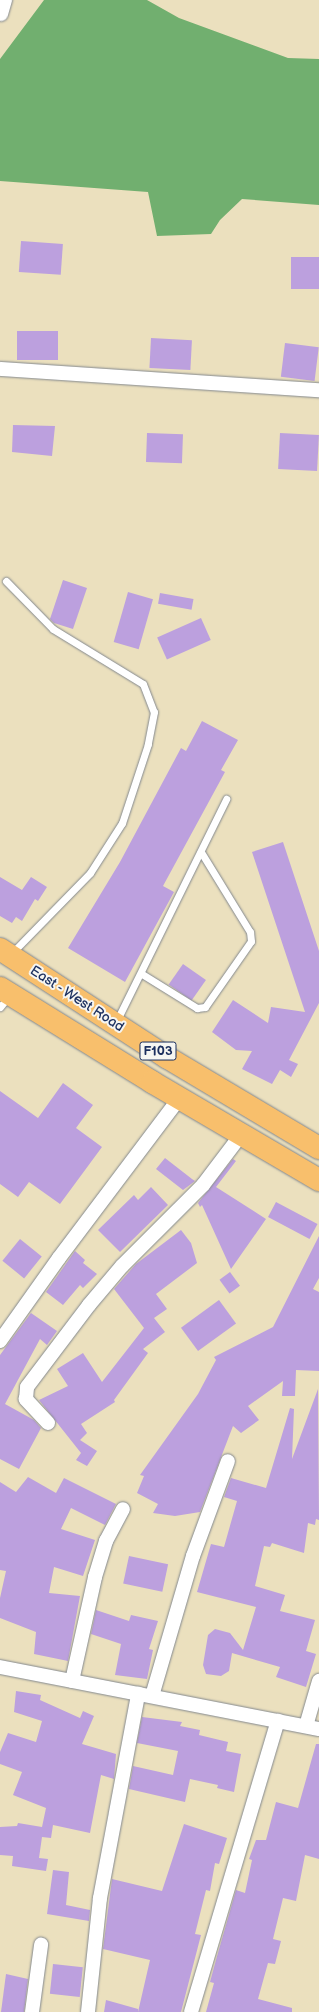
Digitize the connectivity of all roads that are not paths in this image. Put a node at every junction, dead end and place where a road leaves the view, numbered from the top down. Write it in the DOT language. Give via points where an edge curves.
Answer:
graph roads {
  1 [pos="5,0"];
  2 [pos="0,14"];
  3 [pos="0,369"];
  4 [pos="319,390"];
  5 [pos="6,581"];
  6 [pos="226,799"];
  7 [pos="201,852"];
  8 [pos="5,952"];
  9 [pos="142,974"];
  10 [pos="4,996"];
  11 [pos="115,1024"];
  12 [pos="180,1099"];
  13 [pos="241,1135"];
  14 [pos="319,1148"];
  15 [pos="319,1180"];
  16 [pos="0,1341"];
  17 [pos="48,1423"];
  18 [pos="228,1461"];
  19 [pos="123,1509"];
  20 [pos="0,1667"];
  21 [pos="72,1681"];
  22 [pos="319,1681"];
  23 [pos="138,1694"];
  24 [pos="152,1696"];
  25 [pos="278,1721"];
  26 [pos="312,1727"];
  27 [pos="41,1945"];
  28 [pos="32,2012"];
  29 [pos="88,2012"];
  30 [pos="191,2012"];
  1 -- 2 [label="street"];
  3 -- 4 [label="street"];
  5 -- 8 [label="lane" via="53,629 143,684 154,712 148,744 122,823 90,873"];
  6 -- 7 [label="lane"];
  7 -- 9 [label="lane"];
  7 -- 9 [label="lane" via="250,932 251,941 205,1007 197,1008"];
  8 -- 11 [label="main road, East - West Road / F103"];
  9 -- 11 [label="lane"];
  10 -- 12 [label="main road, F103"];
  11 -- 14 [label="main road, East - West Road / F103" via="257,1113"];
  12 -- 13 [label="main road, F103"];
  12 -- 16 [label="street" via="59,1258"];
  13 -- 15 [label="main road, F103"];
  13 -- 17 [label="street" via="203,1185 122,1266 88,1305 27,1387 26,1399"];
  18 -- 24 [label="street" via="193,1556"];
  19 -- 21 [label="street" via="106,1541 95,1577"];
  20 -- 21 [label="street"];
  21 -- 23 [label="street"];
  22 -- 26 [label="street"];
  23 -- 24 [label="street"];
  23 -- 29 [label="street" via="100,1898"];
  24 -- 25 [label="street"];
  25 -- 26 [label="street"];
  25 -- 30 [label="street"];
  27 -- 28 [label="street"];
}
